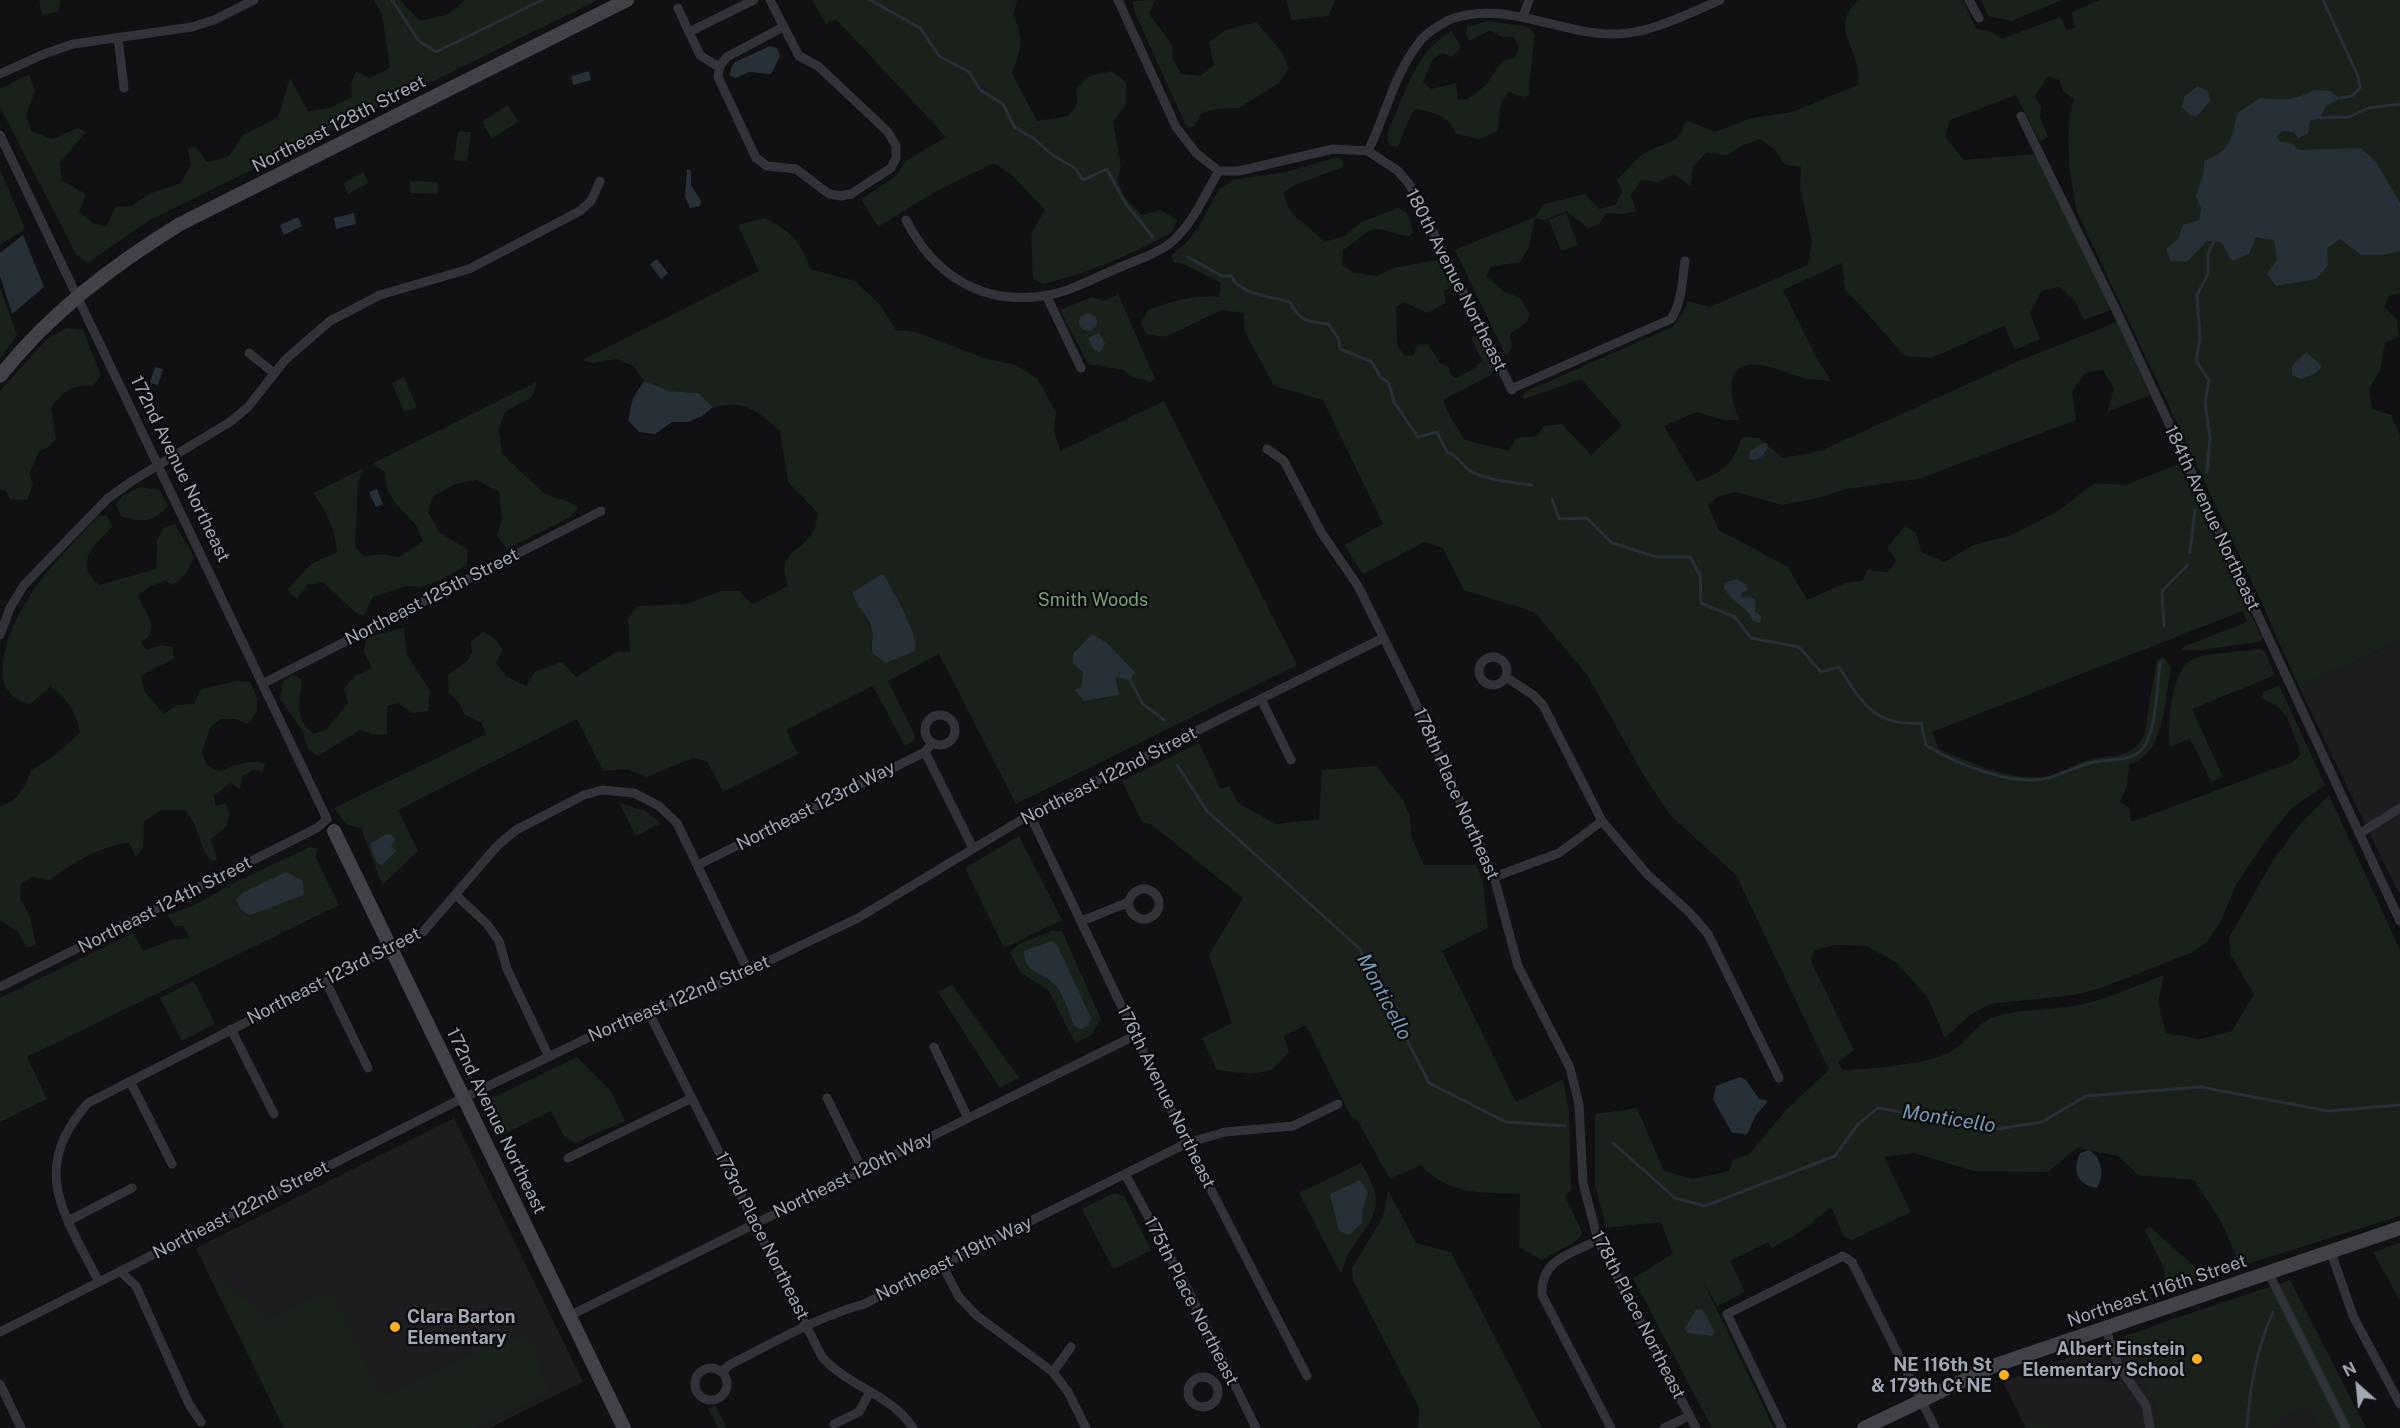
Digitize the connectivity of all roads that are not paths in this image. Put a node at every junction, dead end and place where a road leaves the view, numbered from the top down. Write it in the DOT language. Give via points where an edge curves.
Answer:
graph roads {
  1 [pos="254,0"];
  2 [pos="627,0"];
  3 [pos="754,0"];
  4 [pos="770,0"];
  5 [pos="1118,0"];
  6 [pos="1529,0"];
  7 [pos="1720,0"];
  8 [pos="1970,0"];
  9 [pos="678,8"];
  10 [pos="1524,14"];
  11 [pos="1979,18"];
  12 [pos="783,27"];
  13 [pos="689,32"];
  14 [pos="118,38"];
  15 [pos="720,68"];
  16 [pos="0,74"];
  17 [pos="123,88"];
  18 [pos="2021,116"];
  19 [pos="0,135"];
  20 [pos="1368,151"];
  21 [pos="1219,171"];
  22 [pos="600,181"];
  23 [pos="906,220"];
  24 [pos="1685,261"];
  25 [pos="1046,295"];
  26 [pos="76,296"];
  27 [pos="249,353"];
  28 [pos="1082,368"];
  29 [pos="274,373"];
  30 [pos="0,376"];
  31 [pos="1267,449"];
  32 [pos="158,464"];
  33 [pos="601,511"];
  34 [pos="0,635"];
  35 [pos="1383,638"];
  36 [pos="1506,677"];
  37 [pos="264,683"];
  38 [pos="1261,699"];
  39 [pos="932,743"];
  40 [pos="925,752"];
  41 [pos="1291,760"];
  42 [pos="2400,808"];
  43 [pos="1030,815"];
  44 [pos="1602,821"];
  45 [pos="331,825"];
  46 [pos="2359,834"];
  47 [pos="973,848"];
  48 [pos="698,865"];
  49 [pos="1494,877"];
  50 [pos="456,895"];
  51 [pos="1129,902"];
  52 [pos="1082,921"];
  53 [pos="2400,921"];
  54 [pos="391,949"];
  55 [pos="748,971"];
  56 [pos="326,982"];
  57 [pos="0,987"];
  58 [pos="648,1011"];
  59 [pos="231,1029"];
  60 [pos="1136,1035"];
  61 [pos="934,1047"];
  62 [pos="549,1057"];
  63 [pos="368,1068"];
  64 [pos="1779,1078"];
  65 [pos="130,1081"];
  66 [pos="463,1098"];
  67 [pos="692,1098"];
  68 [pos="826,1098"];
  69 [pos="1338,1104"];
  70 [pos="274,1114"];
  71 [pos="968,1118"];
  72 [pos="1187,1143"];
  73 [pos="568,1158"];
  74 [pos="172,1164"];
  75 [pos="863,1170"];
  76 [pos="1125,1174"];
  77 [pos="132,1188"];
  78 [pos="68,1221"];
  79 [pos="756,1223"];
  80 [pos="2400,1228"];
  81 [pos="1598,1240"];
  82 [pos="2331,1252"];
  83 [pos="942,1265"];
  84 [pos="120,1271"];
  85 [pos="2268,1272"];
  86 [pos="99,1282"];
  87 [pos="571,1315"];
  88 [pos="807,1327"];
  89 [pos="2105,1327"];
  90 [pos="0,1332"];
  91 [pos="1071,1347"];
  92 [pos="722,1372"];
  93 [pos="1053,1372"];
  94 [pos="1307,1376"];
  95 [pos="1232,1380"];
  96 [pos="0,1384"];
  97 [pos="1217,1386"];
  98 [pos="870,1392"];
  99 [pos="1921,1400"];
  100 [pos="2400,1404"];
  101 [pos="1689,1416"];
  102 [pos="201,1422"];
  103 [pos="834,1424"];
  104 [pos="21,1428"];
  105 [pos="624,1428"];
  106 [pos="913,1428"];
  107 [pos="1086,1428"];
  108 [pos="1256,1428"];
  109 [pos="1611,1428"];
  110 [pos="1664,1428"];
  111 [pos="1696,1428"];
  112 [pos="1782,1428"];
  113 [pos="1864,1428"];
  114 [pos="1935,1428"];
  115 [pos="2150,1428"];
  116 [pos="2346,1428"];
  1 -- 14 [label="street" via="192,27"];
  2 -- 26 [label="street, Northeast 128th Street" via="180,224"];
  3 -- 13 [label="street"];
  4 -- 12 [label="street"];
  5 -- 21 [label="street" via="1176,127 1197,154"];
  6 -- 10 [label="street"];
  7 -- 10 [label="street" via="1673,20 1612,34"];
  8 -- 11 [label="street"];
  9 -- 13 [label="street"];
  10 -- 20 [label="street" via="1482,9 1465,12 1422,39 1398,75"];
  12 -- 15 [label="street" via="727,57"];
  12 -- 15 [label="street" via="799,56 818,66 888,132 897,146 891,168 851,194 841,196 829,194 796,169 767,166 756,158 718,77"];
  13 -- 15 [label="street" via="700,55"];
  14 -- 16 [label="street" via="73,44"];
  14 -- 17 [label="street"];
  18 -- 46 [label="street, 184th Avenue Northeast" via="2118,314"];
  19 -- 26 [label="street, 172nd Avenue Northeast"];
  20 -- 21 [label="street" via="1333,148 1239,171"];
  20 -- 24 [label="street, 180th Avenue Northeast" via="1398,171 1409,184 1512,389 1671,319 1681,294"];
  21 -- 25 [label="street" via="1176,238 1077,286"];
  22 -- 29 [label="street" via="591,201 580,211 501,255 441,279 380,295 330,321"];
  23 -- 25 [label="street" via="918,245 944,272 966,285 998,296"];
  25 -- 28 [label="street"];
  26 -- 30 [label="street, Northeast 128th Street"];
  26 -- 32 [label="street, 172nd Avenue Northeast"];
  27 -- 29 [label="street"];
  29 -- 32 [label="street" via="248,407 230,422"];
  31 -- 35 [label="street, 178th Place Northeast" via="1284,461 1321,532 1358,586"];
  32 -- 34 [label="street" via="107,499 44,562 10,608"];
  32 -- 37 [label="street, 172nd Avenue Northeast"];
  33 -- 37 [label="street, Northeast 125th Street"];
  35 -- 38 [label="street, Northeast 122nd Street"];
  35 -- 49 [label="street, 178th Place Northeast"];
  36 -- 44 [label="street" via="1543,705"];
  37 -- 45 [label="street, 172nd Avenue Northeast"];
  38 -- 41 [label="street"];
  38 -- 43 [label="street, Northeast 122nd Street"];
  39 -- 40 [label="street, Northeast 123rd Way"];
  40 -- 47 [label="street"];
  40 -- 48 [label="street, Northeast 123rd Way"];
  42 -- 46 [label="street"];
  43 -- 47 [label="street, Northeast 122nd Street"];
  43 -- 52 [label="street, 176th Avenue Northeast"];
  44 -- 49 [label="street" via="1559,853"];
  44 -- 64 [label="street" via="1647,874 1708,934"];
  45 -- 54 [label="street, 172nd Avenue Northeast"];
  45 -- 57 [label="street, Northeast 124th Street" via="317,828"];
  46 -- 53 [label="street, 184th Avenue Northeast"];
  47 -- 55 [label="street, Northeast 122nd Street" via="858,918"];
  48 -- 50 [label="street, Northeast 123rd Street" via="677,823 659,806 634,793 602,790 584,795 516,830 497,846"];
  48 -- 55 [label="street, Northeast 123rd Street"];
  49 -- 81 [label="street, 178th Place Northeast" via="1518,966 1570,1068 1579,1104 1583,1183"];
  50 -- 54 [label="street, Northeast 123rd Street" via="423,932"];
  50 -- 62 [label="street" via="499,941 507,969"];
  51 -- 52 [label="street"];
  52 -- 60 [label="street, 176th Avenue Northeast"];
  54 -- 56 [label="street, Northeast 123rd Street"];
  54 -- 66 [label="street, 172nd Avenue Northeast"];
  55 -- 58 [label="street, Northeast 122nd Street"];
  56 -- 59 [label="street, Northeast 123rd Street"];
  56 -- 63 [label="street"];
  58 -- 62 [label="street, Northeast 122nd Street"];
  58 -- 67 [label="street, 173rd Place Northeast"];
  59 -- 65 [label="street, Northeast 123rd Street"];
  59 -- 70 [label="street"];
  60 -- 71 [label="street, Northeast 120th Way"];
  60 -- 72 [label="street, 176th Avenue Northeast"];
  61 -- 71 [label="street"];
  62 -- 66 [label="street, Northeast 122nd Street"];
  65 -- 74 [label="street"];
  65 -- 78 [label="street, Northeast 123rd Street" via="87,1103 63,1137 57,1156 56,1189"];
  66 -- 84 [label="street, Northeast 122nd Street"];
  66 -- 87 [label="street, 172nd Avenue Northeast"];
  67 -- 73 [label="street"];
  67 -- 79 [label="street, 173rd Place Northeast"];
  68 -- 75 [label="street"];
  69 -- 72 [label="street, Northeast 119th Way" via="1293,1126 1225,1132"];
  71 -- 75 [label="street, Northeast 120th Way"];
  72 -- 76 [label="street, Northeast 119th Way"];
  72 -- 94 [label="street, 176th Avenue Northeast"];
  75 -- 79 [label="street, Northeast 120th Way"];
  76 -- 83 [label="street, Northeast 119th Way"];
  76 -- 95 [label="street, 175th Place Northeast"];
  77 -- 78 [label="street"];
  78 -- 86 [label="street"];
  79 -- 87 [label="street, Northeast 120th Way"];
  79 -- 88 [label="street, 173rd Place Northeast"];
  80 -- 82 [label="street, Northeast 116th Street"];
  81 -- 101 [label="street, 178th Place Northeast"];
  81 -- 109 [label="street" via="1551,1264 1542,1282 1542,1295"];
  82 -- 85 [label="street, Northeast 116th Street"];
  82 -- 100 [label="street" via="2353,1316"];
  83 -- 88 [label="street, Northeast 119th Way"];
  83 -- 93 [label="street" via="959,1297 976,1315"];
  84 -- 86 [label="street, Northeast 122nd Street"];
  84 -- 102 [label="street" via="136,1286 189,1404"];
  85 -- 89 [label="street, Northeast 116th Street"];
  85 -- 116 [label="street"];
  86 -- 90 [label="street, Northeast 122nd Street"];
  87 -- 105 [label="street, 172nd Avenue Northeast"];
  88 -- 92 [label="street, Northeast 119th Way"];
  88 -- 98 [label="street, 173rd Place Northeast" via="822,1357 836,1372"];
  89 -- 99 [label="street, Northeast 116th Street" via="1989,1368"];
  89 -- 115 [label="street" via="2119,1367 2146,1406"];
  91 -- 93 [label="street"];
  93 -- 107 [label="street"];
  95 -- 97 [label="street"];
  95 -- 108 [label="street, 175th Place Northeast"];
  96 -- 104 [label="street"];
  98 -- 103 [label="street" via="859,1412"];
  98 -- 106 [label="street, 173rd Place Northeast" via="903,1412"];
  99 -- 112 [label="street" via="1852,1262 1843,1256 1727,1314"];
  99 -- 113 [label="street, Northeast 116th Street"];
  99 -- 114 [label="street"];
  101 -- 110 [label="street"];
  101 -- 111 [label="street, 178th Place Northeast"];
}
